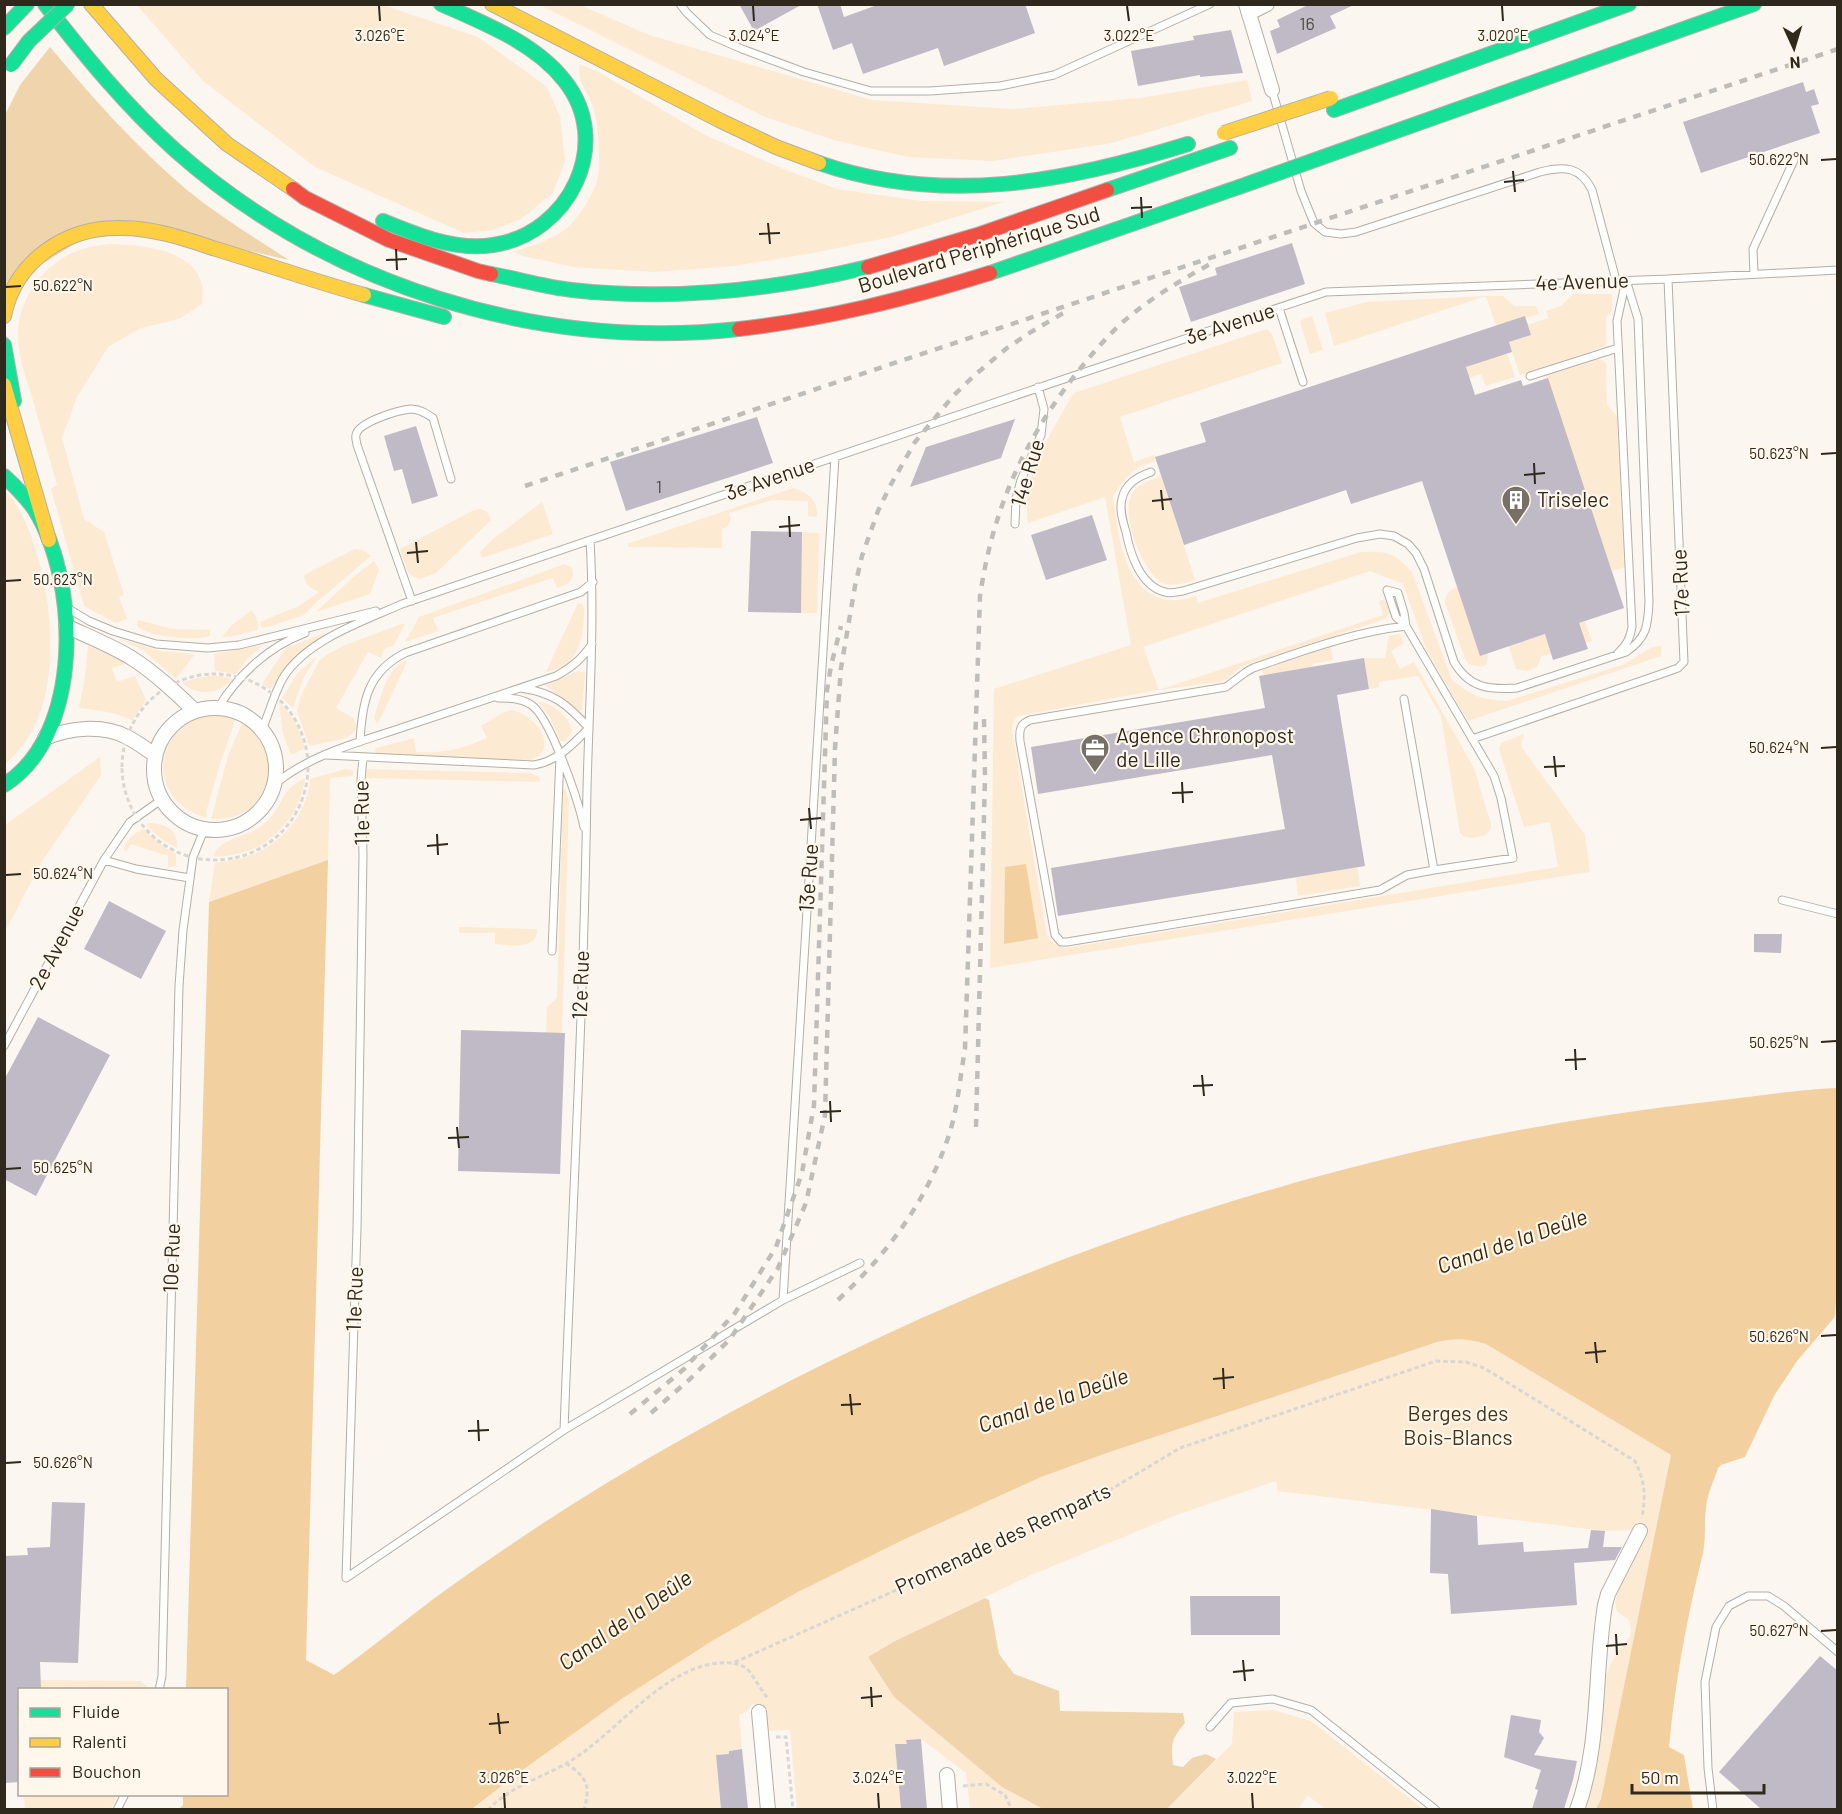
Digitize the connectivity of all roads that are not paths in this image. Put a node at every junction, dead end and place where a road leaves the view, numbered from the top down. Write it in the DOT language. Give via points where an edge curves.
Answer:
graph roads {
  1 [pos="27,4"];
  2 [pos="45,4"];
  3 [pos="68,4"];
  4 [pos="91,4"];
  5 [pos="441,4"];
  6 [pos="492,4"];
  7 [pos="680,4"];
  8 [pos="1210,4"];
  9 [pos="1267,4"];
  10 [pos="1629,4"];
  11 [pos="1755,4"];
  12 [pos="1247,9"];
  13 [pos="7,25"];
  14 [pos="8,70"];
  15 [pos="1272,90"];
  16 [pos="1332,104"];
  17 [pos="1272,133"];
  18 [pos="1235,146"];
  19 [pos="241,155"];
  20 [pos="1794,160"];
  21 [pos="1838,270"];
  22 [pos="1754,274"];
  23 [pos="1668,279"];
  24 [pos="1616,280"];
  25 [pos="1626,280"];
  26 [pos="1326,292"];
  27 [pos="1279,308"];
  28 [pos="4,316"];
  29 [pos="458,321"];
  30 [pos="488,326"];
  31 [pos="610,331"];
  32 [pos="4,345"];
  33 [pos="1618,348"];
  34 [pos="1530,376"];
  35 [pos="1304,382"];
  36 [pos="4,385"];
  37 [pos="1038,387"];
  38 [pos="19,430"];
  39 [pos="835,457"];
  40 [pos="1151,472"];
  41 [pos="4,476"];
  42 [pos="451,478"];
  43 [pos="1015,524"];
  44 [pos="49,540"];
  45 [pos="590,540"];
  46 [pos="592,582"];
  47 [pos="412,601"];
  48 [pos="402,604"];
  49 [pos="65,607"];
  50 [pos="336,622"];
  51 [pos="66,626"];
  52 [pos="1406,626"];
  53 [pos="592,644"];
  54 [pos="1614,656"];
  55 [pos="521,688"];
  56 [pos="492,698"];
  57 [pos="1404,699"];
  58 [pos="218,708"];
  59 [pos="195,711"];
  60 [pos="588,728"];
  61 [pos="262,730"];
  62 [pos="45,738"];
  63 [pos="1472,739"];
  64 [pos="360,742"];
  65 [pos="155,754"];
  66 [pos="326,755"];
  67 [pos="560,756"];
  68 [pos="363,757"];
  69 [pos="274,784"];
  70 [pos="4,785"];
  71 [pos="161,800"];
  72 [pos="204,830"];
  73 [pos="586,842"];
  74 [pos="104,860"];
  75 [pos="1434,870"];
  76 [pos="190,878"];
  77 [pos="1782,900"];
  78 [pos="1838,914"];
  79 [pos="552,951"];
  80 [pos="4,1046"];
  81 [pos="860,1263"];
  82 [pos="783,1300"];
  83 [pos="564,1430"];
  84 [pos="1640,1531"];
  85 [pos="1838,1652"];
  86 [pos="159,1688"];
  87 [pos="765,1708"];
  88 [pos="1210,1727"];
  89 [pos="948,1781"];
  90 [pos="768,1809"];
  91 [pos="950,1809"];
  92 [pos="1436,1809"];
  93 [pos="1577,1809"];
  94 [pos="1713,1809"];
  1 -- 13 [label="main road"];
  2 -- 31 [label="main road, Boulevard Périphérique Sud" via="98,71 156,132 223,189 290,233 360,269 426,295 511,318"];
  3 -- 14 [label="main road, bridge" via="29,41"];
  4 -- 19 [label="main road" via="156,80"];
  5 -- 19 [label="main road" via="497,31 548,64 565,82 577,104 585,128 582,168 574,190 554,216 530,233 506,243 477,246 446,242 368,214"];
  6 -- 16 [label="main road, bridge" via="795,156 887,181 918,185 965,187 1052,179 1147,157"];
  7 -- 8 [label="lane" via="710,35 804,72 871,91 930,92 1000,86 1054,75"];
  9 -- 12 [label="street"];
  10 -- 16 [label="main road"];
  11 -- 31 [label="main road, Boulevard Périphérique Sud, bridge" via="1239,187 922,294 780,325 684,332"];
  12 -- 15 [label="street"];
  15 -- 24 [label="lane" via="1301,191 1314,223 1325,232 1356,232 1540,172 1565,168 1586,178 1592,190"];
  16 -- 17 [label="main road"];
  18 -- 19 [label="main road" via="890,262 768,288 679,295 573,290 531,284 450,263 335,216"];
  20 -- 22 [label="lane" via="1753,249"];
  21 -- 22 [label="lane, 4e Avenue"];
  22 -- 23 [label="lane, 4e Avenue"];
  23 -- 25 [label="lane, 4e Avenue"];
  23 -- 63 [label="lane, 17e Rue" via="1684,662 1678,668"];
  24 -- 25 [label="lane, 4e Avenue"];
  24 -- 26 [label="lane, 4e Avenue"];
  25 -- 33 [label="lane" via="1617,321"];
  25 -- 54 [label="lane" via="1638,319 1648,620 1637,645"];
  26 -- 27 [label="lane, 3e Avenue"];
  27 -- 35 [label="lane"];
  27 -- 37 [label="lane, 3e Avenue"];
  28 -- 29 [label="main road" via="11,290 37,256 73,236 110,228 178,237"];
  30 -- 31 [label="main road"];
  32 -- 38 [label="main road"];
  33 -- 34 [label="lane"];
  33 -- 54 [label="lane" via="1632,627 1625,646"];
  36 -- 38 [label="main road"];
  37 -- 39 [label="lane, 3e Avenue"];
  37 -- 43 [label="lane, 14e Rue" via="1044,410 1041,435 1016,499"];
  38 -- 44 [label="main road"];
  39 -- 45 [label="lane, 3e Avenue"];
  39 -- 82 [label="lane, 13e Rue"];
  40 -- 54 [label="lane" via="1126,489 1121,501 1122,517 1135,562 1143,576 1162,592 1183,591 1357,537 1380,534 1394,536 1416,553 1454,662 1470,682 1484,687 1517,688"];
  41 -- 44 [label="main road" via="27,498"];
  42 -- 47 [label="lane" via="434,418 422,411 411,409 371,421 356,435"];
  44 -- 49 [label="main road"];
  45 -- 46 [label="lane, 12e Rue"];
  45 -- 47 [label="lane, 3e Avenue"];
  46 -- 53 [label="lane, 12e Rue"];
  46 -- 64 [label="lane" via="581,592 391,660 366,694"];
  47 -- 48 [label="lane, 3e Avenue"];
  48 -- 50 [label="lane"];
  48 -- 61 [label="lane, 3e Avenue" via="353,625 297,660 284,676"];
  49 -- 50 [label="lane" via="113,631 156,644 208,648 239,645"];
  49 -- 51 [label="main road"];
  50 -- 58 [label="lane" via="299,636 261,658 230,689"];
  51 -- 59 [label="street" via="128,656"];
  51 -- 62 [label="main road" via="65,672"];
  52 -- 52 [label="lane" via="1398,593 1387,590 1396,617"];
  52 -- 63 [label="lane"];
  52 -- 75 [label="lane" via="1328,643 1253,668 1226,687 1030,720 1019,733 1055,935 1061,942 1380,890 1407,875"];
  53 -- 55 [label="lane" via="572,667"];
  53 -- 60 [label="lane, 12e Rue"];
  55 -- 56 [label="lane"];
  55 -- 60 [label="lane" via="549,694 563,702"];
  56 -- 64 [label="lane"];
  56 -- 67 [label="lane" via="531,704 546,723"];
  57 -- 75 [label="lane"];
  58 -- 59 [label="street"];
  58 -- 61 [label="street" via="250,718"];
  59 -- 65 [label="street" via="177,721 163,736"];
  60 -- 67 [label="lane"];
  60 -- 73 [label="lane, 12e Rue"];
  61 -- 69 [label="street" via="272,746"];
  62 -- 65 [label="street" via="85,728 109,731 126,736"];
  62 -- 70 [label="main road" via="28,767"];
  63 -- 75 [label="lane" via="1494,776 1513,858"];
  64 -- 66 [label="lane"];
  65 -- 71 [label="street" via="154,775"];
  66 -- 68 [label="lane"];
  66 -- 69 [label="lane" via="290,771"];
  67 -- 68 [label="lane" via="534,765"];
  67 -- 73 [label="lane" via="581,813"];
  67 -- 79 [label="lane"];
  68 -- 83 [label="lane, 11e Rue" via="357,1229 346,1578"];
  69 -- 72 [label="street" via="256,815 240,825"];
  71 -- 72 [label="street" via="186,824"];
  71 -- 74 [label="lane, 2e Avenue" via="130,822"];
  72 -- 76 [label="lane, 10e Rue"];
  73 -- 83 [label="lane, 12e Rue"];
  74 -- 76 [label="lane"];
  74 -- 80 [label="lane, 2e Avenue"];
  76 -- 86 [label="lane, 10e Rue" via="179,986"];
  77 -- 78 [label="lane"];
  81 -- 82 [label="lane"];
  82 -- 83 [label="lane"];
  84 -- 93 [label="street" via="1605,1605 1591,1752"];
  85 -- 94 [label="lane" via="1768,1596 1748,1596 1729,1606 1716,1627 1705,1682"];
  87 -- 90 [label="street"];
  88 -- 92 [label="lane" via="1231,1703 1273,1699 1311,1710"];
  89 -- 91 [label="street"];
}
